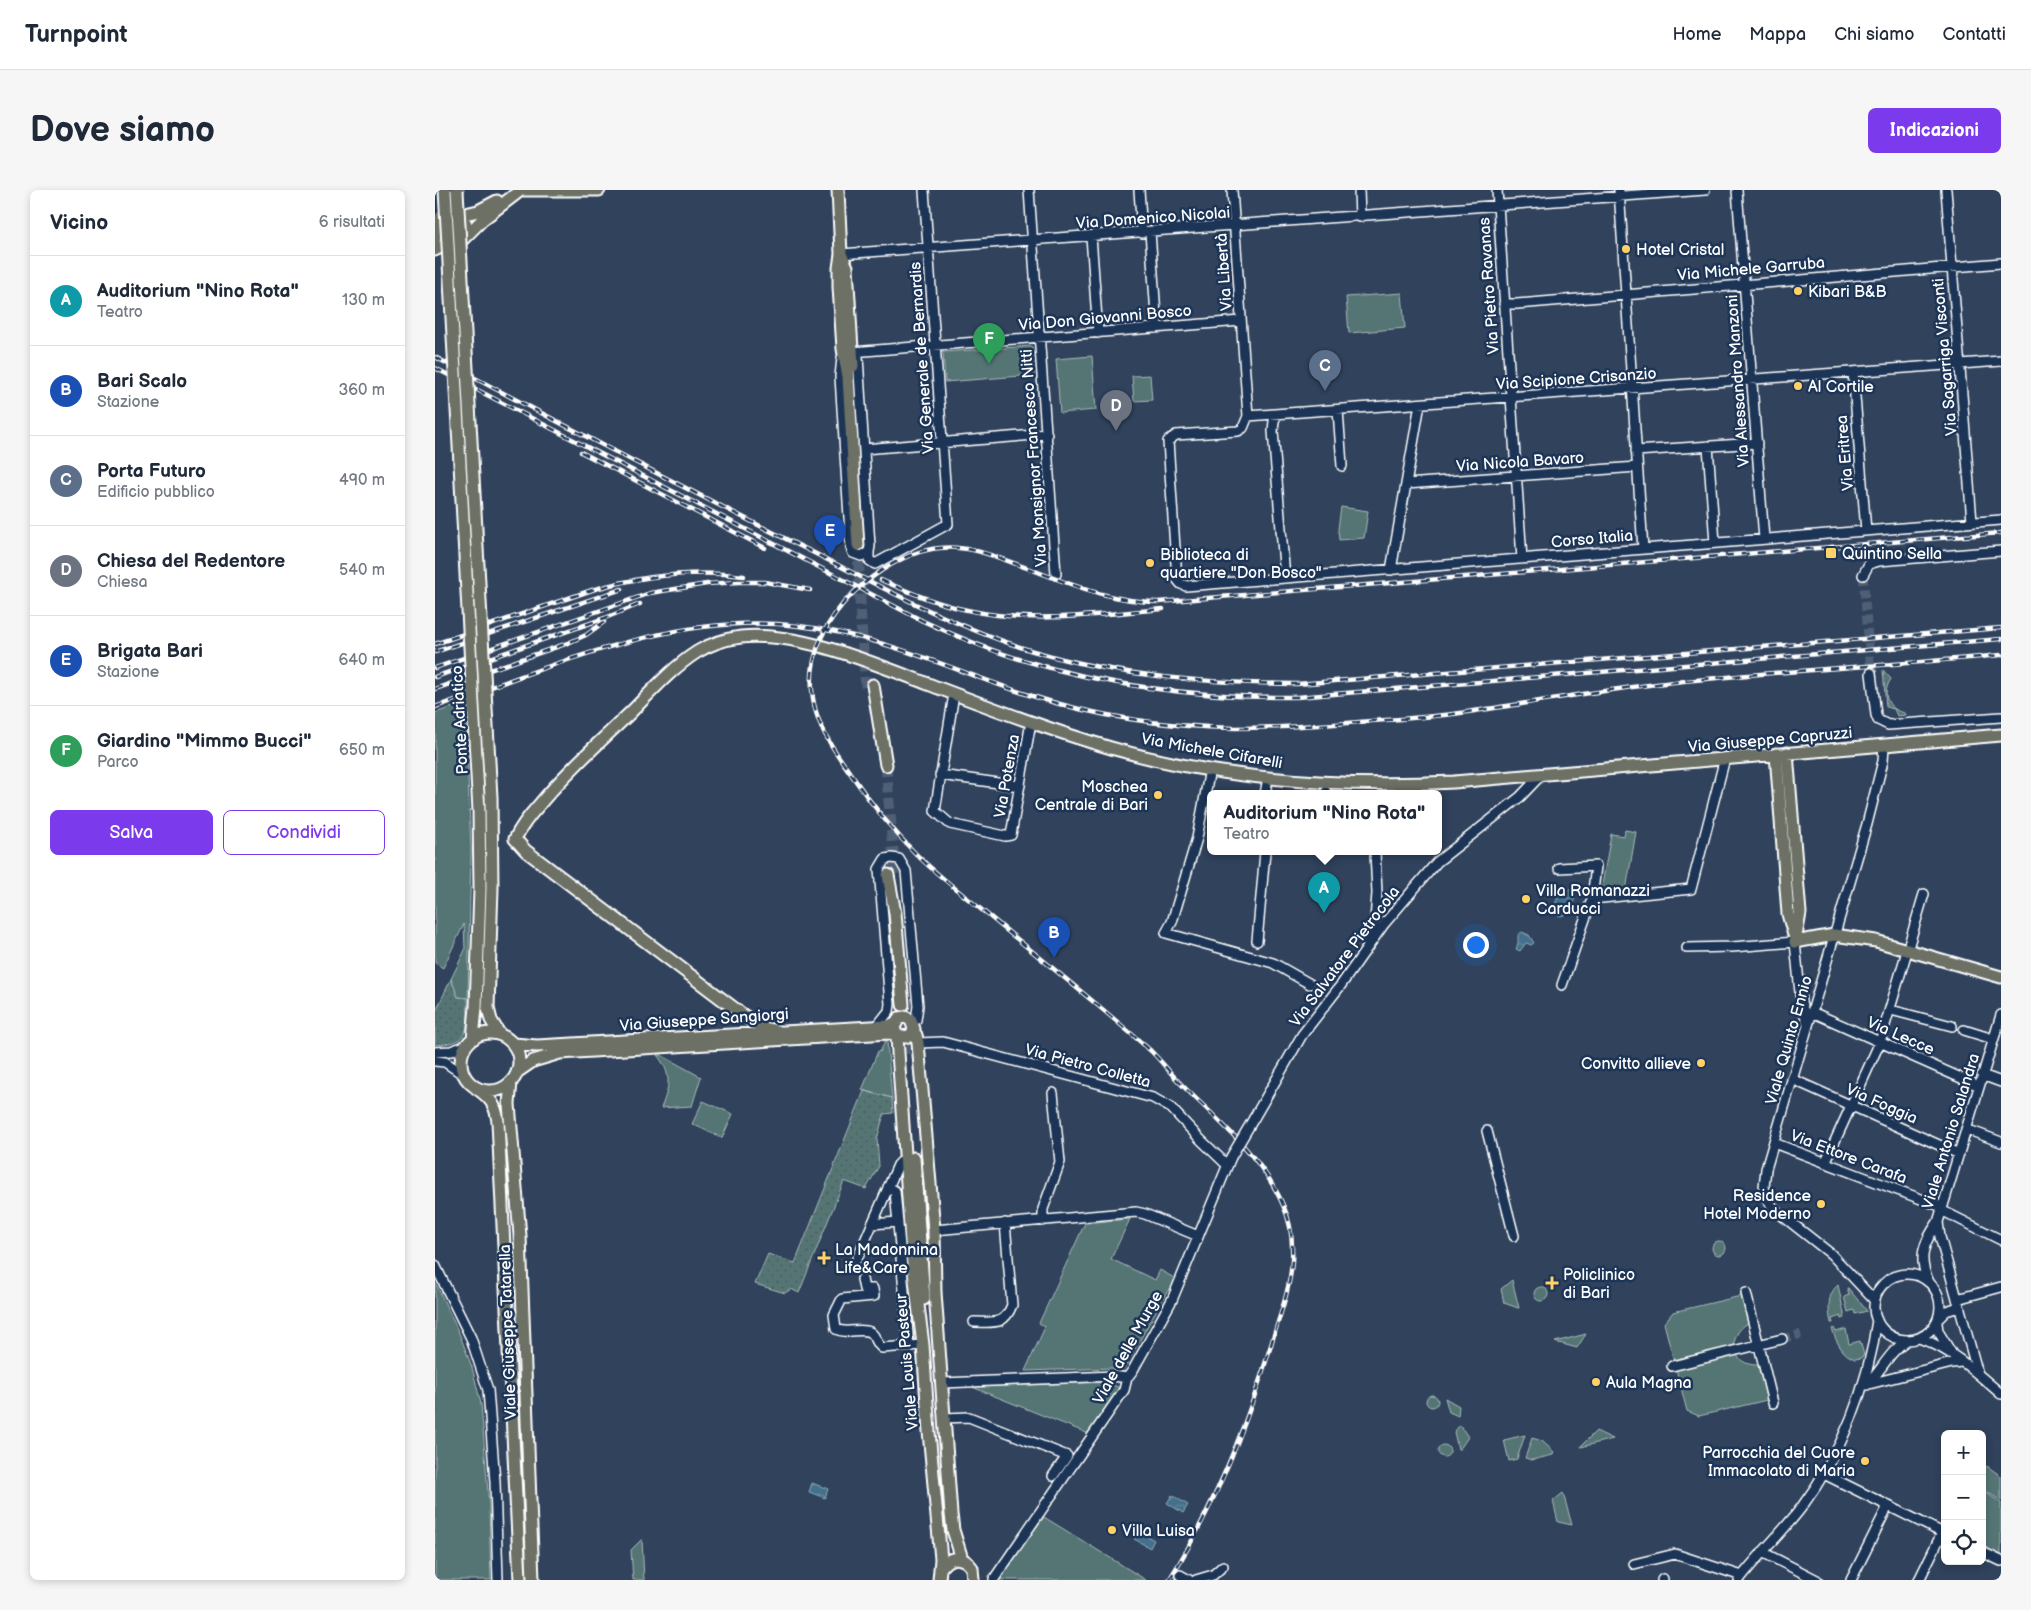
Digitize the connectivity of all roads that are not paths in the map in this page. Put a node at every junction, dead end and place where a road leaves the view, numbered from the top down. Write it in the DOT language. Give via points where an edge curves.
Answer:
graph roads {
  1 [pos="436,190"];
  2 [pos="445,190"];
  3 [pos="458,190"];
  4 [pos="521,190"];
  5 [pos="599,190"];
  6 [pos="838,190"];
  7 [pos="924,190"];
  8 [pos="1029,190"];
  9 [pos="1139,190"];
  10 [pos="1232,190"];
  11 [pos="1359,190"];
  12 [pos="1497,190"];
  13 [pos="1705,190"];
  14 [pos="1737,190"];
  15 [pos="1946,190"];
  16 [pos="1619,194"];
  17 [pos="1498,206"];
  18 [pos="461,215"];
  19 [pos="1360,217"];
  20 [pos="1235,226"];
  21 [pos="437,229"];
  22 [pos="1146,232"];
  23 [pos="466,235"];
  24 [pos="1091,236"];
  25 [pos="1033,240"];
  26 [pos="448,243"];
  27 [pos="928,248"];
  28 [pos="435,250"];
  29 [pos="841,254"];
  30 [pos="2001,263"];
  31 [pos="1952,267"];
  32 [pos="1745,284"];
  33 [pos="1625,294"];
  34 [pos="1504,304"];
  35 [pos="1241,322"];
  36 [pos="1157,328"];
  37 [pos="1098,333"];
  38 [pos="1040,338"];
  39 [pos="935,346"];
  40 [pos="847,350"];
  41 [pos="2001,361"];
  42 [pos="1960,364"];
  43 [pos="1853,372"];
  44 [pos="1752,380"];
  45 [pos="1632,389"];
  46 [pos="1512,397"];
  47 [pos="1420,404"];
  48 [pos="1338,410"];
  49 [pos="1277,414"];
  50 [pos="1251,416"];
  51 [pos="1273,430"];
  52 [pos="1047,434"];
  53 [pos="1757,442"];
  54 [pos="942,443"];
  55 [pos="1708,446"];
  56 [pos="864,449"];
  57 [pos="1636,451"];
  58 [pos="1343,466"];
  59 [pos="1637,467"];
  60 [pos="1517,476"];
  61 [pos="1406,484"];
  62 [pos="2001,520"];
  63 [pos="1973,522"];
  64 [pos="1866,531"];
  65 [pos="1764,539"];
  66 [pos="1715,543"];
  67 [pos="864,547"];
  68 [pos="1643,549"];
  69 [pos="2001,551"];
  70 [pos="1522,559"];
  71 [pos="1391,570"];
  72 [pos="1056,574"];
  73 [pos="1863,575"];
  74 [pos="1285,578"];
  75 [pos="1871,673"];
  76 [pos="870,686"];
  77 [pos="954,694"];
  78 [pos="2001,717"];
  79 [pos="1031,722"];
  80 [pos="2001,735"];
  81 [pos="1884,746"];
  82 [pos="1782,753"];
  83 [pos="1725,758"];
  84 [pos="882,766"];
  85 [pos="1210,769"];
  86 [pos="1778,774"];
  87 [pos="940,775"];
  88 [pos="1541,775"];
  89 [pos="1790,777"];
  90 [pos="1267,778"];
  91 [pos="1020,786"];
  92 [pos="1373,789"];
  93 [pos="1266,790"];
  94 [pos="1265,855"];
  95 [pos="1375,855"];
  96 [pos="1559,868"];
  97 [pos="890,890"];
  98 [pos="1924,894"];
  99 [pos="1592,899"];
  100 [pos="1795,918"];
  101 [pos="1835,935"];
  102 [pos="1257,941"];
  103 [pos="1795,942"];
  104 [pos="1687,948"];
  105 [pos="1908,950"];
  106 [pos="1363,954"];
  107 [pos="2001,977"];
  108 [pos="1310,984"];
  109 [pos="1562,985"];
  110 [pos="1891,1010"];
  111 [pos="1812,1012"];
  112 [pos="743,1015"];
  113 [pos="2001,1015"];
  114 [pos="1808,1024"];
  115 [pos="878,1025"];
  116 [pos="896,1026"];
  117 [pos="1952,1026"];
  118 [pos="1964,1030"];
  119 [pos="777,1031"];
  120 [pos="915,1032"];
  121 [pos="741,1034"];
  122 [pos="500,1036"];
  123 [pos="1993,1039"];
  124 [pos="1880,1042"];
  125 [pos="469,1043"];
  126 [pos="514,1044"];
  127 [pos="435,1052"];
  128 [pos="435,1061"];
  129 [pos="517,1072"];
  130 [pos="464,1075"];
  131 [pos="1982,1075"];
  132 [pos="1793,1080"];
  133 [pos="511,1082"];
  134 [pos="2001,1082"];
  135 [pos="1979,1086"];
  136 [pos="476,1088"];
  137 [pos="1053,1093"];
  138 [pos="1851,1106"];
  139 [pos="1966,1129"];
  140 [pos="1487,1131"];
  141 [pos="2001,1142"];
  142 [pos="1774,1143"];
  143 [pos="1959,1154"];
  144 [pos="906,1157"];
  145 [pos="1229,1161"];
  146 [pos="1825,1163"];
  147 [pos="888,1187"];
  148 [pos="1942,1209"];
  149 [pos="1043,1220"];
  150 [pos="898,1222"];
  151 [pos="1938,1222"];
  152 [pos="1005,1223"];
  153 [pos="872,1224"];
  154 [pos="935,1230"];
  155 [pos="1199,1236"];
  156 [pos="1514,1236"];
  157 [pos="2001,1240"];
  158 [pos="857,1259"];
  159 [pos="435,1265"];
  160 [pos="862,1279"];
  161 [pos="1929,1282"];
  162 [pos="2001,1288"];
  163 [pos="935,1292"];
  164 [pos="1937,1293"];
  165 [pos="1746,1294"];
  166 [pos="1957,1300"];
  167 [pos="1875,1301"];
  168 [pos="1877,1320"];
  169 [pos="1938,1321"];
  170 [pos="975,1322"];
  171 [pos="1919,1338"];
  172 [pos="1782,1339"];
  173 [pos="1907,1340"];
  174 [pos="1759,1345"];
  175 [pos="909,1346"];
  176 [pos="923,1346"];
  177 [pos="1953,1356"];
  178 [pos="1962,1362"];
  179 [pos="1673,1366"];
  180 [pos="1978,1374"];
  181 [pos="1127,1378"];
  182 [pos="943,1383"];
  183 [pos="1866,1386"];
  184 [pos="2001,1394"];
  185 [pos="1773,1403"];
  186 [pos="945,1418"];
  187 [pos="1824,1474"];
  188 [pos="1053,1476"];
  189 [pos="1888,1506"];
  190 [pos="1941,1532"];
  191 [pos="1941,1539"];
  192 [pos="1762,1552"];
  193 [pos="1986,1554"];
  194 [pos="962,1559"];
  195 [pos="2001,1562"];
  196 [pos="1634,1564"];
  197 [pos="1223,1566"];
  198 [pos="940,1574"];
  199 [pos="496,1577"];
  200 [pos="975,1577"];
  201 [pos="1740,1578"];
  202 [pos="994,1579"];
  203 [pos="520,1580"];
  204 [pos="533,1580"];
  205 [pos="1196,1580"];
  206 [pos="1817,1580"];
  207 [pos="1851,1580"];
  208 [pos="1919,1580"];
  1 -- 21 [label="street"];
  2 -- 125 [label="main road, Ponte Adriatico, bridge" via="478,775 480,889 476,1007"];
  3 -- 18 [label="street"];
  3 -- 122 [label="main road, Ponte Adriatico, bridge" via="491,797 488,1008"];
  4 -- 5 [label="main road"];
  4 -- 18 [label="main road" via="478,211"];
  4 -- 23 [label="main road"];
  6 -- 29 [label="main road"];
  7 -- 27 [label="street, Via Generale de Bernardis"];
  8 -- 25 [label="street, Via Monsignor Francesco Nitti"];
  9 -- 22 [label="street"];
  10 -- 20 [label="street, Via Libertà"];
  11 -- 19 [label="street"];
  12 -- 17 [label="street, Via Pietro Ravanas"];
  13 -- 16 [label="street, Via Domenico Nicolai"];
  14 -- 32 [label="street, Via Alessandro Manzoni"];
  15 -- 31 [label="street, Via Sagarriga Visconti"];
  16 -- 17 [label="street, Via Domenico Nicolai"];
  16 -- 33 [label="street"];
  17 -- 19 [label="street, Via Domenico Nicolai"];
  17 -- 34 [label="street, Via Pietro Ravanas"];
  18 -- 21 [label="main road" via="449,213"];
  18 -- 23 [label="main road" via="467,224"];
  19 -- 20 [label="street, Via Domenico Nicolai"];
  20 -- 22 [label="street, Via Domenico Nicolai"];
  20 -- 35 [label="street, Via Libertà"];
  21 -- 26 [label="main road" via="439,237"];
  22 -- 24 [label="street, Via Domenico Nicolai"];
  22 -- 36 [label="street"];
  23 -- 26 [label="main road" via="459,242"];
  24 -- 25 [label="street, Via Domenico Nicolai"];
  24 -- 37 [label="street"];
  25 -- 27 [label="street, Via Domenico Nicolai"];
  25 -- 38 [label="street, Via Monsignor Francesco Nitti"];
  26 -- 28 [label="main road"];
  27 -- 29 [label="street, Via Domenico Nicolai"];
  27 -- 39 [label="street, Via Generale de Bernardis"];
  29 -- 40 [label="main road" via="839,268"];
  30 -- 31 [label="street, Via Michele Garruba"];
  31 -- 32 [label="street, Via Michele Garruba"];
  31 -- 42 [label="street, Via Sagarriga Visconti"];
  32 -- 33 [label="street, Via Michele Garruba"];
  32 -- 44 [label="street, Via Alessandro Manzoni"];
  33 -- 34 [label="street, Via Michele Garruba"];
  33 -- 45 [label="street"];
  34 -- 46 [label="street, Via Pietro Ravanas"];
  35 -- 36 [label="street, Via Don Giovanni Bosco"];
  35 -- 50 [label="street, Via Libertà"];
  36 -- 37 [label="street, Via Don Giovanni Bosco"];
  37 -- 38 [label="street, Via Don Giovanni Bosco"];
  38 -- 39 [label="street, Via Don Giovanni Bosco"];
  38 -- 52 [label="street, Via Monsignor Francesco Nitti"];
  39 -- 40 [label="street, Via Don Giovanni Bosco"];
  39 -- 54 [label="street, Via Generale de Bernardis"];
  40 -- 56 [label="street" via="858,357"];
  40 -- 67 [label="main road"];
  41 -- 42 [label="street, Via Scipione Crisanzio"];
  42 -- 43 [label="street, Via Scipione Crisanzio"];
  42 -- 63 [label="street, Via Sagarriga Visconti"];
  43 -- 44 [label="street, Via Scipione Crisanzio"];
  43 -- 64 [label="street, Via Eritrea"];
  44 -- 45 [label="street, Via Scipione Crisanzio"];
  44 -- 53 [label="street, Via Alessandro Manzoni"];
  45 -- 46 [label="street, Via Scipione Crisanzio"];
  45 -- 57 [label="street"];
  46 -- 47 [label="street, Via Scipione Crisanzio"];
  46 -- 60 [label="street, Via Pietro Ravanas"];
  47 -- 48 [label="street, Via Scipione Crisanzio"];
  47 -- 61 [label="street"];
  48 -- 49 [label="street, Via Scipione Crisanzio"];
  48 -- 58 [label="street"];
  49 -- 50 [label="street, Via Scipione Crisanzio"];
  49 -- 51 [label="street"];
  50 -- 51 [label="street" via="1269,424"];
  50 -- 74 [label="street, Corso Italia" via="1238,431 1176,436 1168,444 1177,579 1186,586"];
  51 -- 74 [label="street"];
  52 -- 54 [label="street"];
  52 -- 72 [label="street, Via Monsignor Francesco Nitti"];
  53 -- 55 [label="street"];
  53 -- 65 [label="street, Via Alessandro Manzoni"];
  54 -- 56 [label="street"];
  54 -- 67 [label="street, Via Generale de Bernardis" via="948,524 875,564 869,560"];
  55 -- 57 [label="street"];
  55 -- 66 [label="street"];
  56 -- 67 [label="street" via="870,546"];
  57 -- 59 [label="street"];
  59 -- 60 [label="street, Via Nicola Bavaro"];
  59 -- 68 [label="street"];
  60 -- 61 [label="street, Via Nicola Bavaro"];
  60 -- 70 [label="street, Via Pietro Ravanas"];
  61 -- 71 [label="street"];
  62 -- 63 [label="street, Corso Italia"];
  63 -- 64 [label="street, Corso Italia"];
  64 -- 65 [label="street, Corso Italia"];
  65 -- 66 [label="street, Corso Italia"];
  66 -- 68 [label="street, Corso Italia"];
  68 -- 70 [label="street, Corso Italia"];
  69 -- 73 [label="street" via="1879,561 1869,564"];
  70 -- 71 [label="street, Corso Italia"];
  71 -- 74 [label="street, Corso Italia"];
  75 -- 78 [label="street" via="1876,715 1888,726"];
  76 -- 84 [label="main road"];
  77 -- 79 [label="main road, Via Michele Cifarelli"];
  77 -- 87 [label="street"];
  77 -- 112 [label="main road, Via Michele Cifarelli" via="805,643 767,637 723,640 697,652 679,666 580,761 526,821 515,839 526,851"];
  79 -- 85 [label="main road, Via Michele Cifarelli" via="1112,748"];
  79 -- 91 [label="street, Via Potenza"];
  80 -- 81 [label="main road, Via Giuseppe Capruzzi"];
  81 -- 82 [label="main road, Via Giuseppe Capruzzi"];
  81 -- 101 [label="street, Viale Quinto Ennio" via="1867,824"];
  82 -- 83 [label="main road, Via Giuseppe Capruzzi"];
  82 -- 86 [label="main road"];
  82 -- 89 [label="main road"];
  83 -- 88 [label="main road, Via Giuseppe Capruzzi"];
  83 -- 99 [label="street" via="1691,889"];
  85 -- 90 [label="main road, Via Michele Cifarelli"];
  85 -- 108 [label="street" via="1197,838 1166,933 1273,963"];
  86 -- 89 [label="main road" via="1788,773"];
  86 -- 100 [label="main road" via="1788,914"];
  87 -- 91 [label="street"];
  87 -- 91 [label="street, Via Potenza" via="935,811 950,824 1005,836 1011,836"];
  88 -- 92 [label="main road, Via Michele Cifarelli"];
  88 -- 106 [label="street, Via Salvatore Pietrocola" via="1520,797 1437,862"];
  89 -- 100 [label="main road"];
  90 -- 92 [label="main road, Via Michele Cifarelli"];
  90 -- 93 [label="street"];
  94 -- 102 [label="street"];
  95 -- 106 [label="street" via="1375,921"];
  96 -- 99 [label="street" via="1596,866"];
  97 -- 97 [label="main road" via="892,874 902,913 907,1005"];
  97 -- 116 [label="main road, Viale Louis Pasteur" via="889,914 898,1009"];
  98 -- 105 [label="street"];
  99 -- 109 [label="street"];
  100 -- 103 [label="main road"];
  101 -- 103 [label="main road"];
  101 -- 105 [label="main road"];
  101 -- 111 [label="street, Viale Quinto Ennio"];
  103 -- 104 [label="street"];
  103 -- 114 [label="street" via="1801,1003"];
  105 -- 107 [label="main road"];
  105 -- 110 [label="street"];
  106 -- 145 [label="street, Via Salvatore Pietrocola, bridge" via="1302,1036"];
  110 -- 117 [label="street"];
  110 -- 124 [label="street"];
  111 -- 114 [label="street, Viale Quinto Ennio"];
  111 -- 124 [label="street, Via Lecce"];
  112 -- 119 [label="main road" via="763,1028"];
  112 -- 121 [label="main road"];
  113 -- 123 [label="street, Viale Antonio Salandra"];
  114 -- 132 [label="street, Viale Quinto Ennio"];
  115 -- 116 [label="main road, Via Giuseppe Sangiorgi"];
  115 -- 119 [label="main road, Via Giuseppe Sangiorgi"];
  115 -- 120 [label="street, Viale Louis Pasteur" via="889,1011 890,1004 879,869 885,859 891,858 899,859 906,871 918,1006"];
  116 -- 120 [label="main road" via="905,1037"];
  116 -- 120 [label="main road" via="905,1017"];
  116 -- 129 [label="main road, Via Giuseppe Sangiorgi" via="560,1053 533,1060"];
  116 -- 144 [label="main road, Viale Louis Pasteur"];
  118 -- 123 [label="street"];
  119 -- 121 [label="main road, Via Giuseppe Sangiorgi"];
  120 -- 145 [label="street, Via Pietro Colletta" via="1153,1098 1171,1108 1201,1140"];
  120 -- 154 [label="main road, Viale Louis Pasteur"];
  121 -- 126 [label="main road, Via Giuseppe Sangiorgi" via="537,1046"];
  122 -- 125 [label="main road" via="482,1035"];
  122 -- 126 [label="main road"];
  123 -- 131 [label="street, Viale Antonio Salandra"];
  124 -- 135 [label="street, Via Lecce"];
  124 -- 138 [label="street"];
  125 -- 127 [label="street" via="451,1051"];
  125 -- 130 [label="main road" via="462,1056"];
  126 -- 129 [label="main road" via="519,1062"];
  128 -- 130 [label="street" via="445,1062"];
  129 -- 133 [label="main road"];
  130 -- 136 [label="main road"];
  131 -- 134 [label="street"];
  131 -- 135 [label="street, Viale Antonio Salandra"];
  132 -- 138 [label="street, Via Foggia"];
  132 -- 142 [label="street, Viale Quinto Ennio"];
  133 -- 136 [label="main road" via="494,1091"];
  133 -- 204 [label="main road, Viale Giuseppe Tatarella" via="509,1104 522,1282"];
  135 -- 139 [label="street, Viale Antonio Salandra"];
  136 -- 203 [label="main road, Viale Giuseppe Tatarella" via="495,1104 498,1122"];
  137 -- 149 [label="street" via="1060,1162 1043,1210"];
  138 -- 143 [label="street, Via Foggia"];
  138 -- 146 [label="street"];
  139 -- 141 [label="street"];
  139 -- 143 [label="street, Viale Antonio Salandra"];
  140 -- 156 [label="street"];
  142 -- 146 [label="street, Via Ettore Carafa"];
  142 -- 167 [label="street, Viale Quinto Ennio" via="1766,1169 1764,1187 1767,1199 1781,1216 1843,1265"];
  143 -- 148 [label="street, Viale Antonio Salandra"];
  144 -- 147 [label="street"];
  144 -- 176 [label="main road, Viale Louis Pasteur" via="912,1256"];
  145 -- 155 [label="street, Viale delle Murge"];
  146 -- 148 [label="street, Via Ettore Carafa"];
  147 -- 150 [label="street" via="895,1191"];
  147 -- 153 [label="street"];
  148 -- 151 [label="street, Viale Antonio Salandra"];
  148 -- 157 [label="street, Via Ettore Carafa"];
  149 -- 152 [label="street"];
  149 -- 155 [label="street" via="1136,1212"];
  150 -- 153 [label="street"];
  150 -- 175 [label="street"];
  151 -- 161 [label="street, Viale Antonio Salandra" via="1927,1236 1924,1250 1923,1270"];
  151 -- 166 [label="street"];
  152 -- 154 [label="street"];
  152 -- 170 [label="street" via="1012,1305 1008,1316 1001,1322"];
  153 -- 158 [label="street"];
  154 -- 163 [label="main road, Viale Louis Pasteur"];
  155 -- 181 [label="street, Viale delle Murge" via="1172,1300"];
  159 -- 199 [label="street" via="471,1338 488,1390 495,1482"];
  160 -- 175 [label="street" via="864,1290 873,1289 874,1296 843,1299 834,1315 836,1329 842,1332 868,1331 882,1348"];
  161 -- 164 [label="street"];
  161 -- 167 [label="street" via="1913,1275 1896,1277 1882,1286"];
  162 -- 166 [label="street"];
  163 -- 176 [label="main road" via="909,1058 922,1264"];
  163 -- 182 [label="main road, Viale Louis Pasteur"];
  164 -- 166 [label="street"];
  164 -- 169 [label="street" via="1940,1301"];
  165 -- 174 [label="street"];
  166 -- 169 [label="street"];
  166 -- 180 [label="street"];
  167 -- 168 [label="street"];
  168 -- 173 [label="street" via="1886,1332"];
  168 -- 183 [label="street"];
  169 -- 171 [label="street"];
  169 -- 177 [label="street" via="1938,1331"];
  171 -- 173 [label="street"];
  171 -- 177 [label="street"];
  172 -- 174 [label="street"];
  173 -- 183 [label="street" via="1898,1346"];
  174 -- 179 [label="street"];
  174 -- 185 [label="street"];
  175 -- 176 [label="street"];
  176 -- 198 [label="main road, Viale Louis Pasteur"];
  177 -- 178 [label="street"];
  178 -- 180 [label="street"];
  178 -- 183 [label="street"];
  180 -- 184 [label="street"];
  181 -- 182 [label="street"];
  181 -- 202 [label="street, Viale delle Murge" via="1124,1390"];
  182 -- 186 [label="main road, Viale Louis Pasteur"];
  183 -- 187 [label="street"];
  186 -- 188 [label="street" via="969,1417 1069,1454"];
  186 -- 194 [label="main road, Viale Louis Pasteur" via="953,1530"];
  187 -- 189 [label="street"];
  187 -- 192 [label="street" via="1800,1509"];
  189 -- 190 [label="street"];
  189 -- 207 [label="street"];
  191 -- 208 [label="street"];
  192 -- 201 [label="street"];
  192 -- 206 [label="street"];
  193 -- 195 [label="street"];
  194 -- 198 [label="main road" via="948,1560"];
  194 -- 200 [label="main road" via="969,1564"];
  196 -- 201 [label="street" via="1675,1554"];
  197 -- 205 [label="street" via="1213,1575"];
}
